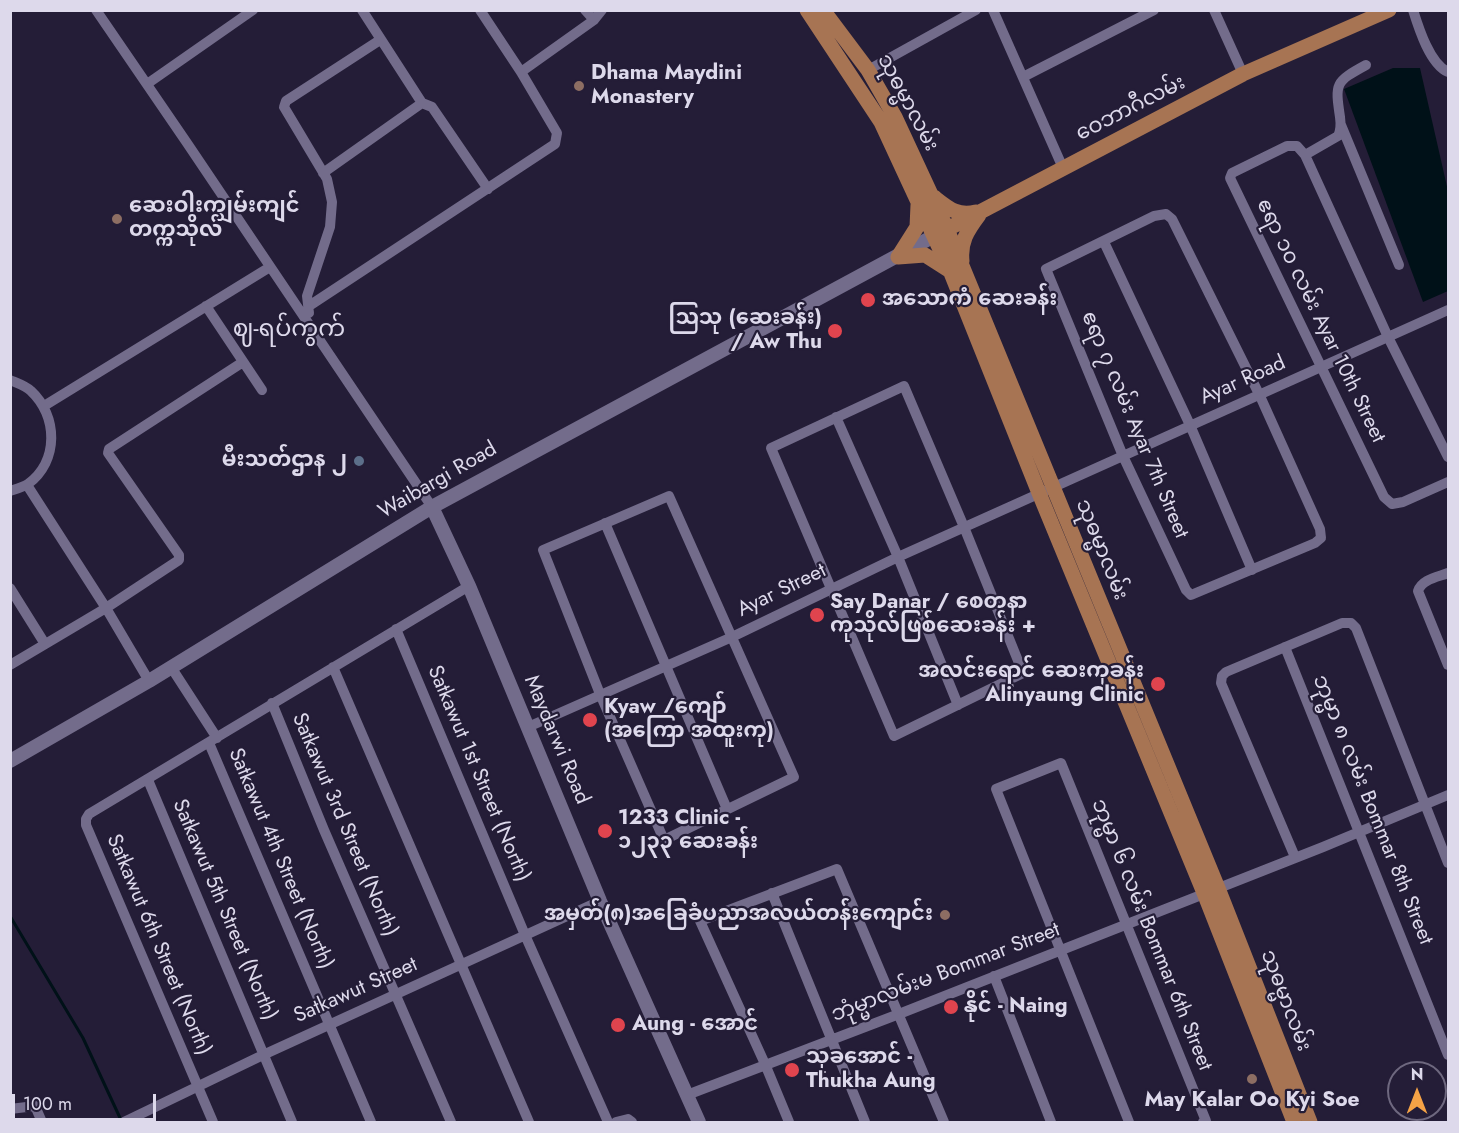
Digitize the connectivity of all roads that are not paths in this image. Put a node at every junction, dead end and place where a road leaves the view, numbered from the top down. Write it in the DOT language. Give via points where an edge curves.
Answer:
graph roads {
  1 [pos="96,10"];
  2 [pos="253,10"];
  3 [pos="363,10"];
  4 [pos="480,10"];
  5 [pos="585,10"];
  6 [pos="602,10"];
  7 [pos="807,10"];
  8 [pos="976,10"];
  9 [pos="993,10"];
  10 [pos="1154,10"];
  11 [pos="1214,10"];
  12 [pos="1389,10"];
  13 [pos="1413,10"];
  14 [pos="824,11"];
  15 [pos="594,20"];
  16 [pos="380,40"];
  17 [pos="1366,65"];
  18 [pos="868,70"];
  19 [pos="522,72"];
  20 [pos="1449,72"];
  21 [pos="1243,74"];
  22 [pos="1023,77"];
  23 [pos="147,84"];
  24 [pos="422,103"];
  25 [pos="1341,125"];
  26 [pos="1305,155"];
  27 [pos="1063,168"];
  28 [pos="323,173"];
  29 [pos="488,189"];
  30 [pos="924,198"];
  31 [pos="982,211"];
  32 [pos="941,232"];
  33 [pos="1104,242"];
  34 [pos="898,257"];
  35 [pos="1399,265"];
  36 [pos="270,267"];
  37 [pos="956,269"];
  38 [pos="206,306"];
  39 [pos="309,306"];
  40 [pos="1449,310"];
  41 [pos="310,325"];
  42 [pos="1388,337"];
  43 [pos="243,362"];
  44 [pos="1321,367"];
  45 [pos="10,380"];
  46 [pos="262,390"];
  47 [pos="1260,396"];
  48 [pos="44,406"];
  49 [pos="836,417"];
  50 [pos="1190,425"];
  51 [pos="1123,456"];
  52 [pos="1449,457"];
  53 [pos="1449,482"];
  54 [pos="27,485"];
  55 [pos="1045,490"];
  56 [pos="10,491"];
  57 [pos="432,507"];
  58 [pos="605,523"];
  59 [pos="964,527"];
  60 [pos="898,557"];
  61 [pos="1252,570"];
  62 [pos="1449,573"];
  63 [pos="469,586"];
  64 [pos="10,588"];
  65 [pos="831,589"];
  66 [pos="106,608"];
  67 [pos="396,629"];
  68 [pos="732,637"];
  69 [pos="45,644"];
  70 [pos="1285,647"];
  71 [pos="10,665"];
  72 [pos="667,665"];
  73 [pos="1449,665"];
  74 [pos="171,667"];
  75 [pos="333,667"];
  76 [pos="149,681"];
  77 [pos="600,694"];
  78 [pos="272,703"];
  79 [pos="958,705"];
  80 [pos="528,727"];
  81 [pos="213,740"];
  82 [pos="10,761"];
  83 [pos="148,780"];
  84 [pos="1449,795"];
  85 [pos="1425,804"];
  86 [pos="727,808"];
  87 [pos="1359,830"];
  88 [pos="1295,857"];
  89 [pos="1449,863"];
  90 [pos="1211,891"];
  91 [pos="772,894"];
  92 [pos="600,901"];
  93 [pos="1125,924"];
  94 [pos="525,935"];
  95 [pos="1059,951"];
  96 [pos="462,965"];
  97 [pos="994,976"];
  98 [pos="394,994"];
  99 [pos="899,1014"];
  100 [pos="329,1024"];
  101 [pos="831,1039"];
  102 [pos="263,1054"];
  103 [pos="1449,1055"];
  104 [pos="765,1064"];
  105 [pos="197,1086"];
  106 [pos="687,1095"];
  107 [pos="10,1109"];
  108 [pos="127,1121"];
  109 [pos="42,1122"];
  110 [pos="213,1122"];
  111 [pos="292,1122"];
  112 [pos="371,1122"];
  113 [pos="451,1122"];
  114 [pos="529,1122"];
  115 [pos="608,1122"];
  116 [pos="616,1122"];
  117 [pos="632,1122"];
  118 [pos="699,1122"];
  119 [pos="789,1122"];
  120 [pos="865,1122"];
  121 [pos="944,1122"];
  122 [pos="1051,1122"];
  123 [pos="1129,1122"];
  124 [pos="1204,1122"];
  125 [pos="1306,1122"];
  1 -- 23 [label="street"];
  2 -- 23 [label="street"];
  3 -- 16 [label="street"];
  4 -- 19 [label="street"];
  5 -- 15 [label="street"];
  6 -- 15 [label="street"];
  7 -- 30 [label="main road, သုဓမ္မာလမ်း" via="881,122"];
  8 -- 18 [label="street"];
  9 -- 22 [label="street"];
  10 -- 22 [label="street"];
  11 -- 21 [label="street"];
  12 -- 21 [label="main road, ဝေဘာဂီလမ်း"];
  13 -- 20 [label="street" via="1420,35 1441,68"];
  14 -- 18 [label="main road, သုဓမ္မာလမ်း"];
  15 -- 19 [label="street"];
  16 -- 24 [label="street"];
  16 -- 28 [label="street" via="286,101 284,107"];
  17 -- 25 [label="street" via="1338,87"];
  18 -- 30 [label="main road, သုဓမ္မာလမ်း" via="895,117"];
  19 -- 29 [label="street" via="557,139"];
  21 -- 27 [label="main road, ဝေဘာဂီလမ်း"];
  22 -- 27 [label="street"];
  23 -- 36 [label="street"];
  24 -- 28 [label="street"];
  24 -- 29 [label="street" via="432,107"];
  25 -- 26 [label="street" via="1334,140"];
  25 -- 35 [label="street"];
  26 -- 42 [label="street"];
  26 -- 44 [label="street, ဧရာ ၁၀ လမ်း Ayar 10th Street" via="1297,146 1287,146 1232,173 1230,178"];
  27 -- 31 [label="main road, ဝေဘာဂီလမ်း"];
  28 -- 39 [label="street" via="332,202 330,227 307,296"];
  29 -- 39 [label="street"];
  30 -- 31 [label="main road" via="953,212"];
  30 -- 32 [label="main road, သုဓမ္မာလမ်း"];
  30 -- 34 [label="main road" via="917,227"];
  31 -- 32 [label="main road, ဝေဘာဂီလမ်း"];
  31 -- 37 [label="main road" via="965,233"];
  32 -- 34 [label="street, ဝေဘာဂီလမ်း"];
  32 -- 37 [label="main road, သုဓမ္မာလမ်း"];
  33 -- 47 [label="street" via="1154,216 1166,214 1172,219"];
  33 -- 50 [label="street"];
  33 -- 51 [label="street, ဧရာ ၇ လမ်း Ayar 7th Street" via="1046,269"];
  34 -- 37 [label="main road" via="925,255"];
  34 -- 57 [label="street, Waibargi Road"];
  36 -- 38 [label="street"];
  36 -- 41 [label="street"];
  37 -- 55 [label="main road, သုဓမ္မာလမ်း"];
  38 -- 43 [label="street"];
  38 -- 48 [label="street"];
  39 -- 41 [label="street"];
  40 -- 42 [label="street, Ayar Road"];
  41 -- 57 [label="street"];
  42 -- 44 [label="street, Ayar Road"];
  42 -- 52 [label="street"];
  43 -- 46 [label="street"];
  43 -- 66 [label="street" via="109,448 108,453 179,560"];
  44 -- 47 [label="street, Ayar Road"];
  44 -- 53 [label="street, ဧရာ ၁၀ လမ်း Ayar 10th Street" via="1384,497 1392,504 1403,502"];
  45 -- 48 [label="street" via="29,389"];
  47 -- 50 [label="street, Ayar Road"];
  47 -- 61 [label="street" via="1321,537"];
  48 -- 54 [label="street" via="52,428 51,451"];
  49 -- 59 [label="street" via="904,386"];
  49 -- 60 [label="street"];
  49 -- 65 [label="street" via="771,448"];
  50 -- 51 [label="street, Ayar Road"];
  50 -- 61 [label="street"];
  51 -- 55 [label="street, Ayar Road"];
  51 -- 61 [label="street, ဧရာ ၇ လမ်း Ayar 7th Street" via="1191,595"];
  54 -- 56 [label="street"];
  54 -- 66 [label="street"];
  55 -- 59 [label="street, Ayar Street"];
  55 -- 90 [label="main road, သုဓမ္မာလမ်း"];
  57 -- 63 [label="street, Maydarwi Road"];
  57 -- 74 [label="street, Waibargi Road"];
  58 -- 68 [label="street" via="669,496"];
  58 -- 72 [label="street"];
  58 -- 77 [label="street" via="543,550"];
  59 -- 60 [label="street, Ayar Street"];
  59 -- 79 [label="street" via="1023,674"];
  60 -- 65 [label="street, Ayar Street"];
  60 -- 79 [label="street"];
  62 -- 73 [label="street" via="1425,581 1418,591"];
  63 -- 67 [label="street"];
  63 -- 80 [label="street, Maydarwi Road"];
  64 -- 69 [label="street"];
  65 -- 68 [label="street, Ayar Street"];
  65 -- 79 [label="street" via="894,736"];
  66 -- 69 [label="street"];
  66 -- 76 [label="street"];
  67 -- 75 [label="street"];
  67 -- 94 [label="street, Satkawut 1st Street (North)"];
  68 -- 72 [label="street, Ayar Street"];
  68 -- 86 [label="street" via="794,777"];
  69 -- 71 [label="street"];
  70 -- 85 [label="street" via="1342,623 1351,623 1356,628"];
  70 -- 87 [label="street, ဘုမ္မာ ၈ လမ်း Bommar 8th Street"];
  70 -- 88 [label="street" via="1226,672 1221,683"];
  72 -- 77 [label="street, Ayar Street"];
  72 -- 86 [label="street"];
  74 -- 76 [label="street, Waibargi Road"];
  74 -- 81 [label="street, Satkawut 4th Street (North)"];
  75 -- 78 [label="street"];
  75 -- 96 [label="street"];
  76 -- 82 [label="street, Waibargi Road"];
  77 -- 80 [label="street, Ayar Street"];
  77 -- 86 [label="street" via="664,840"];
  78 -- 81 [label="street"];
  78 -- 98 [label="street, Satkawut 3rd Street (North)"];
  80 -- 92 [label="street, Maydarwi Road"];
  81 -- 83 [label="street"];
  81 -- 100 [label="street, Satkawut 4th Street (North)"];
  83 -- 102 [label="street, Satkawut 5th Street (North)"];
  83 -- 105 [label="street, Satkawut 6th Street (North)" via="89,814 86,825"];
  84 -- 85 [label="street, ဘုံမ္မာလမ်းမ Bommar Street"];
  85 -- 87 [label="street, ဘုံမ္မာလမ်းမ Bommar Street"];
  85 -- 89 [label="street"];
  87 -- 88 [label="street, ဘုံမ္မာလမ်းမ Bommar Street"];
  87 -- 103 [label="street, ဘုမ္မာ ၈ လမ်း Bommar 8th Street"];
  88 -- 90 [label="street, ဘုံမ္မာလမ်းမ Bommar Street"];
  90 -- 93 [label="street, ဘုံမ္မာလမ်းမ Bommar Street"];
  90 -- 125 [label="main road, သုဓမ္မာလမ်း"];
  91 -- 99 [label="street" via="837,869"];
  91 -- 101 [label="street"];
  91 -- 104 [label="street" via="700,921"];
  92 -- 94 [label="street, Satkawut Street"];
  92 -- 106 [label="street, Maydarwi Road"];
  93 -- 95 [label="street, ဘုံမ္မာလမ်းမ Bommar Street"];
  93 -- 95 [label="street, ဘုမ္မာ ၆ လမ်း Bommar 6th Street" via="1061,763 996,789"];
  93 -- 124 [label="street, ဘုမ္မာ ၆ လမ်း Bommar 6th Street"];
  94 -- 96 [label="street, Satkawut Street"];
  94 -- 115 [label="street, Satkawut 1st Street (North)"];
  95 -- 97 [label="street, ဘုံမ္မာလမ်းမ Bommar Street"];
  95 -- 123 [label="street"];
  96 -- 98 [label="street, Satkawut Street"];
  96 -- 114 [label="street"];
  97 -- 99 [label="street, ဘုံမ္မာလမ်းမ Bommar Street"];
  97 -- 122 [label="street"];
  98 -- 100 [label="street, Satkawut Street"];
  98 -- 113 [label="street, Satkawut 3rd Street (North)"];
  99 -- 101 [label="street, ဘုံမ္မာလမ်းမ Bommar Street"];
  99 -- 121 [label="street"];
  100 -- 102 [label="street, Satkawut Street"];
  100 -- 112 [label="street, Satkawut 4th Street (North)"];
  101 -- 104 [label="street, ဘုံမ္မာလမ်းမ Bommar Street"];
  101 -- 120 [label="street"];
  102 -- 105 [label="street, Satkawut Street"];
  102 -- 111 [label="street, Satkawut 5th Street (North)"];
  104 -- 106 [label="street, ဘုံမ္မာလမ်းမ Bommar Street"];
  104 -- 119 [label="street"];
  105 -- 108 [label="street, Satkawut Street"];
  105 -- 110 [label="street, Satkawut 6th Street (North)"];
  106 -- 118 [label="street, Maydarwi Road"];
  107 -- 109 [label="street" via="35,1107"];
  116 -- 117 [label="street"];
}
